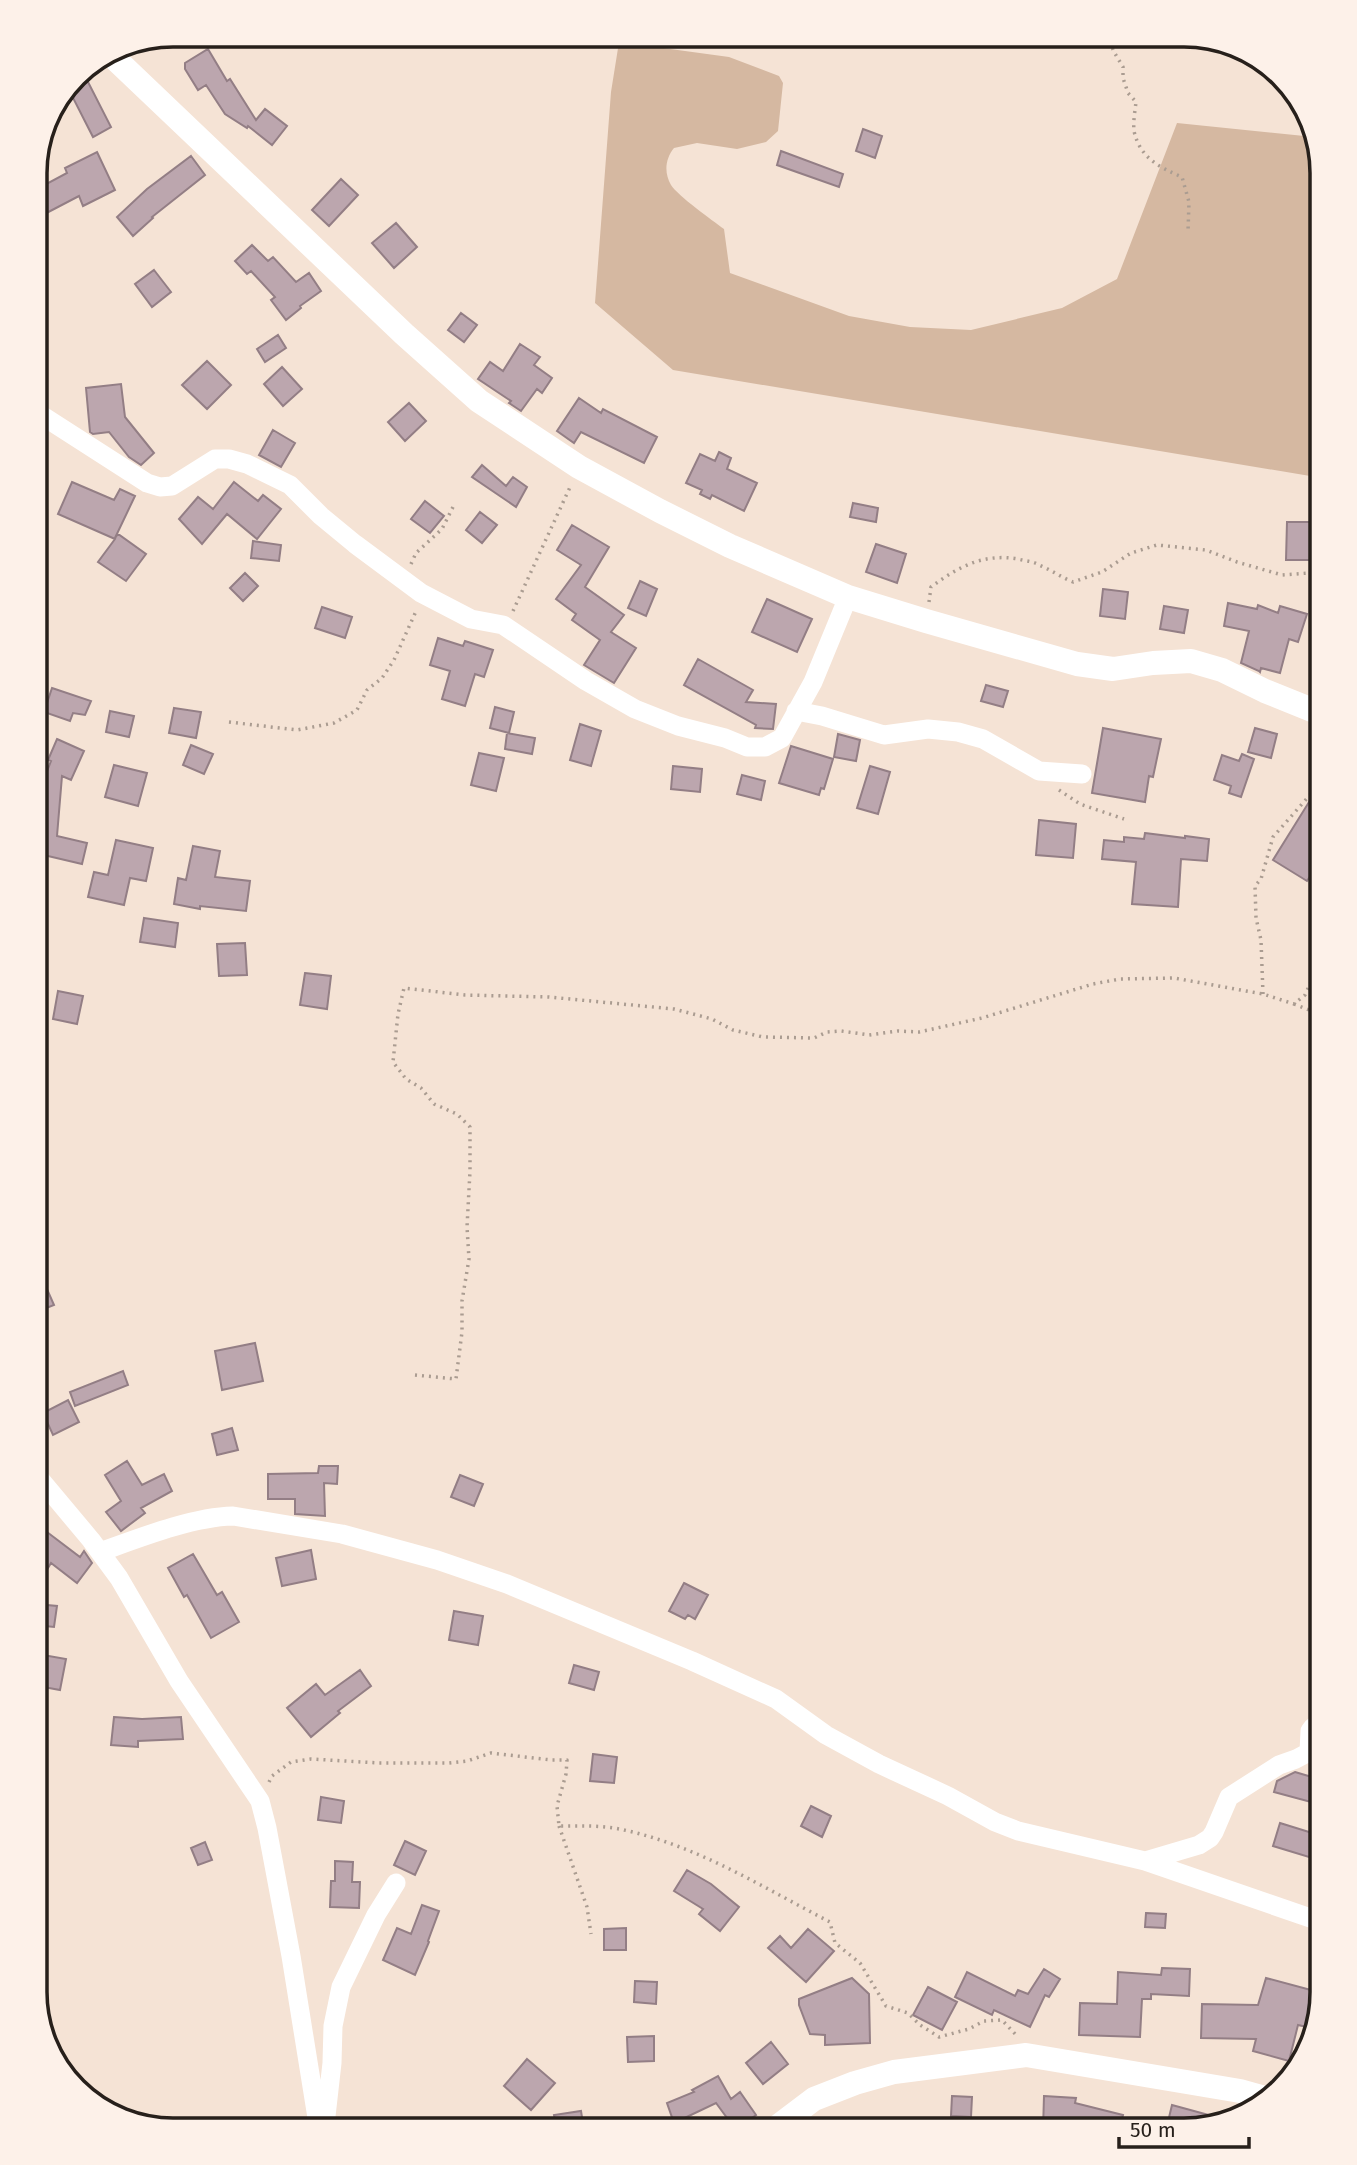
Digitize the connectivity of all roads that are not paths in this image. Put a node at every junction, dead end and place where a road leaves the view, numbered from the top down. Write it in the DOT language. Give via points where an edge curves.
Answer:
graph roads {
  1 [pos="117,61"];
  2 [pos="48,419"];
  3 [pos="848,597"];
  4 [pos="1310,708"];
  5 [pos="796,711"];
  6 [pos="1082,774"];
  7 [pos="47,1488"];
  8 [pos="100,1552"];
  9 [pos="1310,1748"];
  10 [pos="1145,1861"];
  11 [pos="396,1883"];
  12 [pos="1310,1918"];
  13 [pos="1255,2095"];
  14 [pos="317,2117"];
  15 [pos="326,2117"];
  16 [pos="789,2118"];
  1 -- 3 [label="street" via="479,401 579,467 660,511"];
  2 -- 5 [label="street" via="147,483 160,486 172,486 215,459 247,464 290,485 321,516 421,593 471,619 503,625 586,681 635,709 678,726 747,747 765,747 782,738"];
  3 -- 4 [label="street" via="1077,664 1113,669 1191,661"];
  3 -- 5 [label="street"];
  5 -- 6 [label="street" via="884,735 928,729 958,732 983,739 1040,771"];
  7 -- 8 [label="street"];
  8 -- 10 [label="street" via="141,1537 233,1516 342,1534 438,1560 533,1595 776,1699 826,1735 995,1822"];
  8 -- 14 [label="street" via="260,1801"];
  9 -- 10 [label="street" via="1229,1797 1210,1838"];
  10 -- 12 [label="street"];
  11 -- 15 [label="street" via="341,1987 333,2026"];
  13 -- 16 [label="street" via="1026,2055 894,2072 814,2099"];
}
